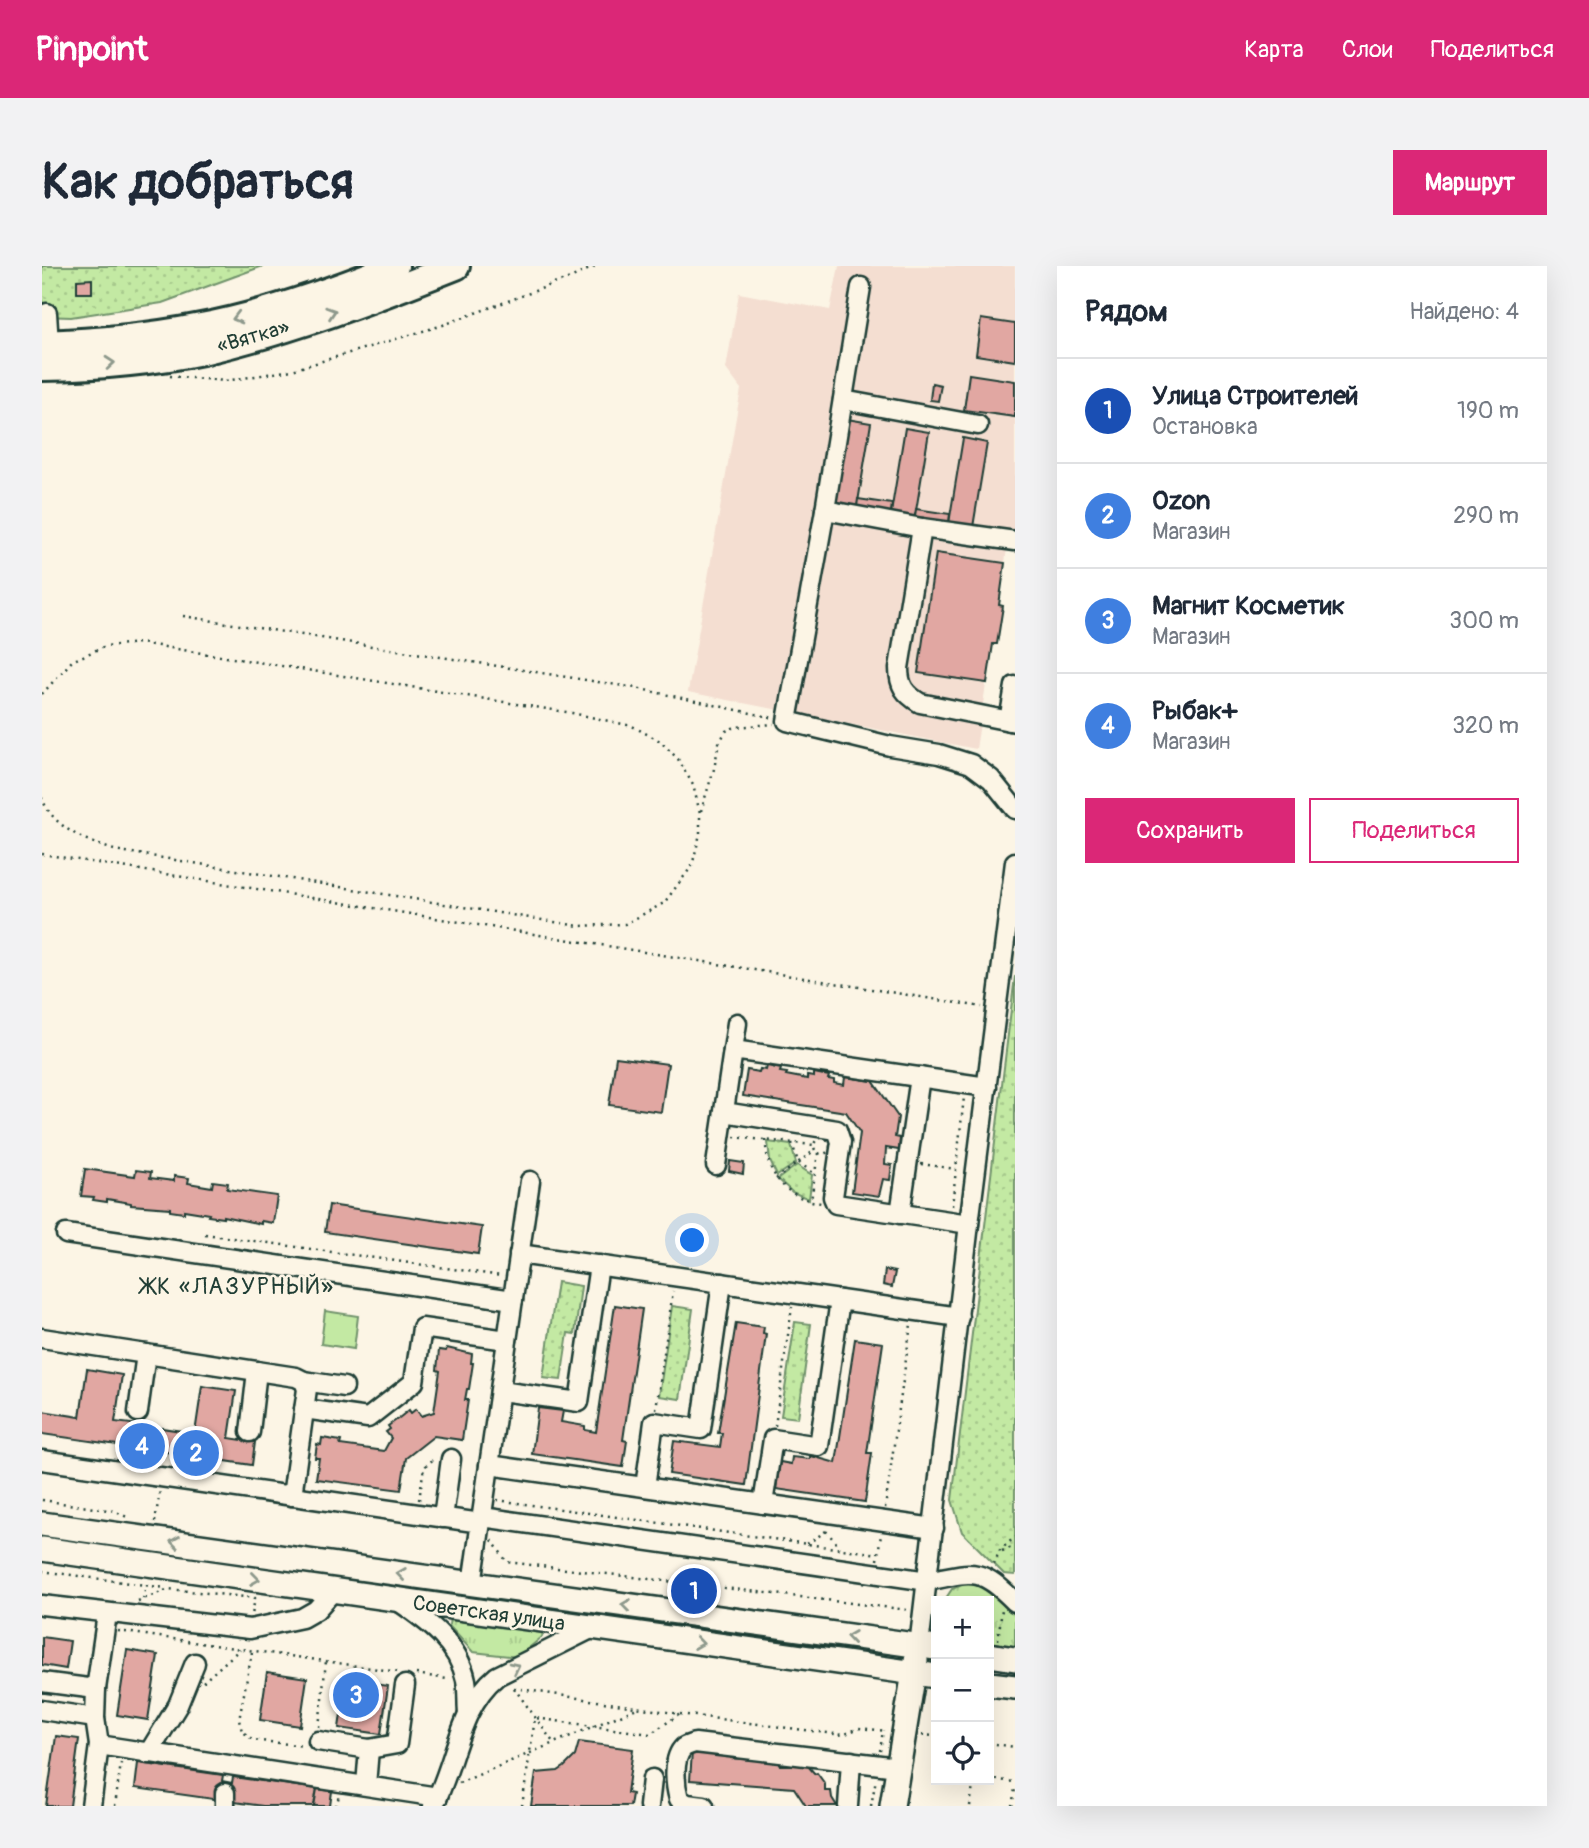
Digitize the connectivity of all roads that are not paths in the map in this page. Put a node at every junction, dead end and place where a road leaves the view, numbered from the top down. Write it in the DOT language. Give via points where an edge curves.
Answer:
graph roads {
  1 [pos="395,266"];
  2 [pos="456,266"];
  3 [pos="861,287"];
  4 [pos="47,313"];
  5 [pos="46,355"];
  6 [pos="843,400"];
  7 [pos="978,425"];
  8 [pos="825,510"];
  9 [pos="922,528"];
  10 [pos="1015,541"];
  11 [pos="1015,686"];
  12 [pos="1012,721"];
  13 [pos="1015,808"];
  14 [pos="1015,862"];
  15 [pos="737,1023"];
  16 [pos="733,1050"];
  17 [pos="920,1077"];
  18 [pos="987,1087"];
  19 [pos="724,1112"];
  20 [pos="716,1165"];
  21 [pos="530,1181"];
  22 [pos="900,1214"];
  23 [pos="969,1224"];
  24 [pos="66,1234"];
  25 [pos="520,1254"];
  26 [pos="599,1265"];
  27 [pos="722,1283"];
  28 [pos="513,1300"];
  29 [pos="840,1300"];
  30 [pos="959,1317"];
  31 [pos="42,1338"];
  32 [pos="507,1340"];
  33 [pos="146,1354"];
  34 [pos="257,1371"];
  35 [pos="304,1381"];
  36 [pos="344,1387"];
  37 [pos="500,1391"];
  38 [pos="304,1409"];
  39 [pos="138,1412"];
  40 [pos="250,1433"];
  41 [pos="444,1458"];
  42 [pos="42,1460"];
  43 [pos="489,1465"];
  44 [pos="645,1487"];
  45 [pos="292,1496"];
  46 [pos="763,1504"];
  47 [pos="443,1518"];
  48 [pos="481,1520"];
  49 [pos="42,1524"];
  50 [pos="934,1528"];
  51 [pos="42,1549"];
  52 [pos="928,1581"];
  53 [pos="472,1584"];
  54 [pos="334,1590"];
  55 [pos="1012,1595"];
  56 [pos="395,1599"];
  57 [pos="42,1605"];
  58 [pos="106,1621"];
  59 [pos="759,1624"];
  60 [pos="593,1628"];
  61 [pos="928,1647"];
  62 [pos="755,1651"];
  63 [pos="195,1663"];
  64 [pos="925,1674"];
  65 [pos="42,1682"];
  66 [pos="405,1685"];
  67 [pos="994,1685"];
  68 [pos="1015,1687"];
  69 [pos="96,1689"];
  70 [pos="42,1710"];
  71 [pos="468,1714"];
  72 [pos="95,1718"];
  73 [pos="317,1741"];
  74 [pos="99,1745"];
  75 [pos="369,1749"];
  76 [pos="148,1754"];
  77 [pos="851,1761"];
  78 [pos="898,1767"];
  79 [pos="652,1779"];
  80 [pos="366,1785"];
  81 [pos="226,1787"];
  82 [pos="438,1796"];
  83 [pos="91,1806"];
  84 [pos="649,1806"];
  85 [pos="704,1806"];
  86 [pos="848,1806"];
  87 [pos="892,1806"];
  1 -- 5 [label="highway, «Вятка», one-way" via="258,313"];
  5 -- 2 [label="highway, «Вятка», one-way" via="128,362 201,351 375,298"];
  3 -- 6 [label="street"];
  4 -- 5 [label="street"];
  6 -- 7 [label="street"];
  6 -- 8 [label="street"];
  8 -- 9 [label="street"];
  8 -- 13 [label="street" via="788,721 971,764 991,779"];
  9 -- 10 [label="street"];
  9 -- 12 [label="street" via="899,682 906,695 920,703"];
  11 -- 12 [label="street"];
  14 -- 18 [label="street"];
  15 -- 16 [label="street"];
  16 -- 17 [label="street"];
  16 -- 19 [label="street"];
  17 -- 18 [label="street"];
  17 -- 22 [label="street"];
  18 -- 23 [label="street"];
  19 -- 20 [label="street"];
  19 -- 22 [label="street" via="837,1130 841,1142 835,1202"];
  21 -- 25 [label="street"];
  22 -- 23 [label="street"];
  23 -- 30 [label="street"];
  24 -- 28 [label="street"];
  25 -- 26 [label="street"];
  25 -- 28 [label="street"];
  26 -- 27 [label="street"];
  26 -- 37 [label="street" via="579,1402"];
  27 -- 29 [label="street"];
  27 -- 44 [label="street" via="701,1429 654,1422"];
  28 -- 32 [label="street"];
  29 -- 30 [label="street"];
  29 -- 46 [label="street" via="819,1446 773,1439"];
  30 -- 50 [label="street"];
  31 -- 33 [label="street"];
  32 -- 37 [label="street"];
  32 -- 38 [label="street" via="422,1328 414,1382 368,1418"];
  33 -- 34 [label="street"];
  33 -- 39 [label="street"];
  34 -- 35 [label="street"];
  34 -- 40 [label="street"];
  35 -- 36 [label="street"];
  35 -- 38 [label="street"];
  37 -- 43 [label="street"];
  38 -- 45 [label="street"];
  41 -- 47 [label="street"];
  42 -- 45 [label="street"];
  43 -- 44 [label="street"];
  43 -- 48 [label="street"];
  44 -- 46 [label="street"];
  45 -- 47 [label="street"];
  46 -- 50 [label="street"];
  47 -- 48 [label="street"];
  48 -- 52 [label="street"];
  48 -- 53 [label="street"];
  53 -- 49 [label="main road, Советская улица, one-way"];
  50 -- 52 [label="street"];
  51 -- 54 [label="main road, Советская улица, one-way"];
  52 -- 55 [label="street" via="960,1574 989,1577"];
  52 -- 61 [label="street" via="924,1612"];
  59 -- 53 [label="main road, Советская улица, one-way"];
  54 -- 56 [label="main road, Советская улица"];
  54 -- 58 [label="street" via="316,1611 303,1618 250,1629"];
  56 -- 60 [label="main road, Советская улица"];
  56 -- 71 [label="street" via="449,1644 466,1681"];
  57 -- 58 [label="street"];
  58 -- 69 [label="street"];
  61 -- 59 [label="main road, Советская улица, one-way"];
  59 -- 62 [label="main road"];
  60 -- 62 [label="main road, Советская улица, one-way"];
  71 -- 60 [label="street, one-way" via="497,1676"];
  61 -- 64 [label="main road"];
  62 -- 64 [label="main road, Советская улица"];
  63 -- 76 [label="street" via="178,1706"];
  64 -- 78 [label="main road"];
  65 -- 69 [label="street"];
  66 -- 75 [label="street" via="397,1744"];
  67 -- 68 [label="main road"];
  69 -- 72 [label="street"];
  70 -- 72 [label="street"];
  71 -- 82 [label="street"];
  72 -- 74 [label="street"];
  73 -- 75 [label="street"];
  74 -- 76 [label="street"];
  74 -- 83 [label="street"];
  75 -- 80 [label="street"];
  76 -- 81 [label="street"];
  77 -- 78 [label="street"];
  77 -- 85 [label="street" via="695,1743 685,1747 677,1759 676,1789 687,1804"];
  77 -- 86 [label="street"];
  78 -- 87 [label="main road"];
  79 -- 84 [label="street"];
  80 -- 81 [label="street"];
  80 -- 82 [label="street"];
}
